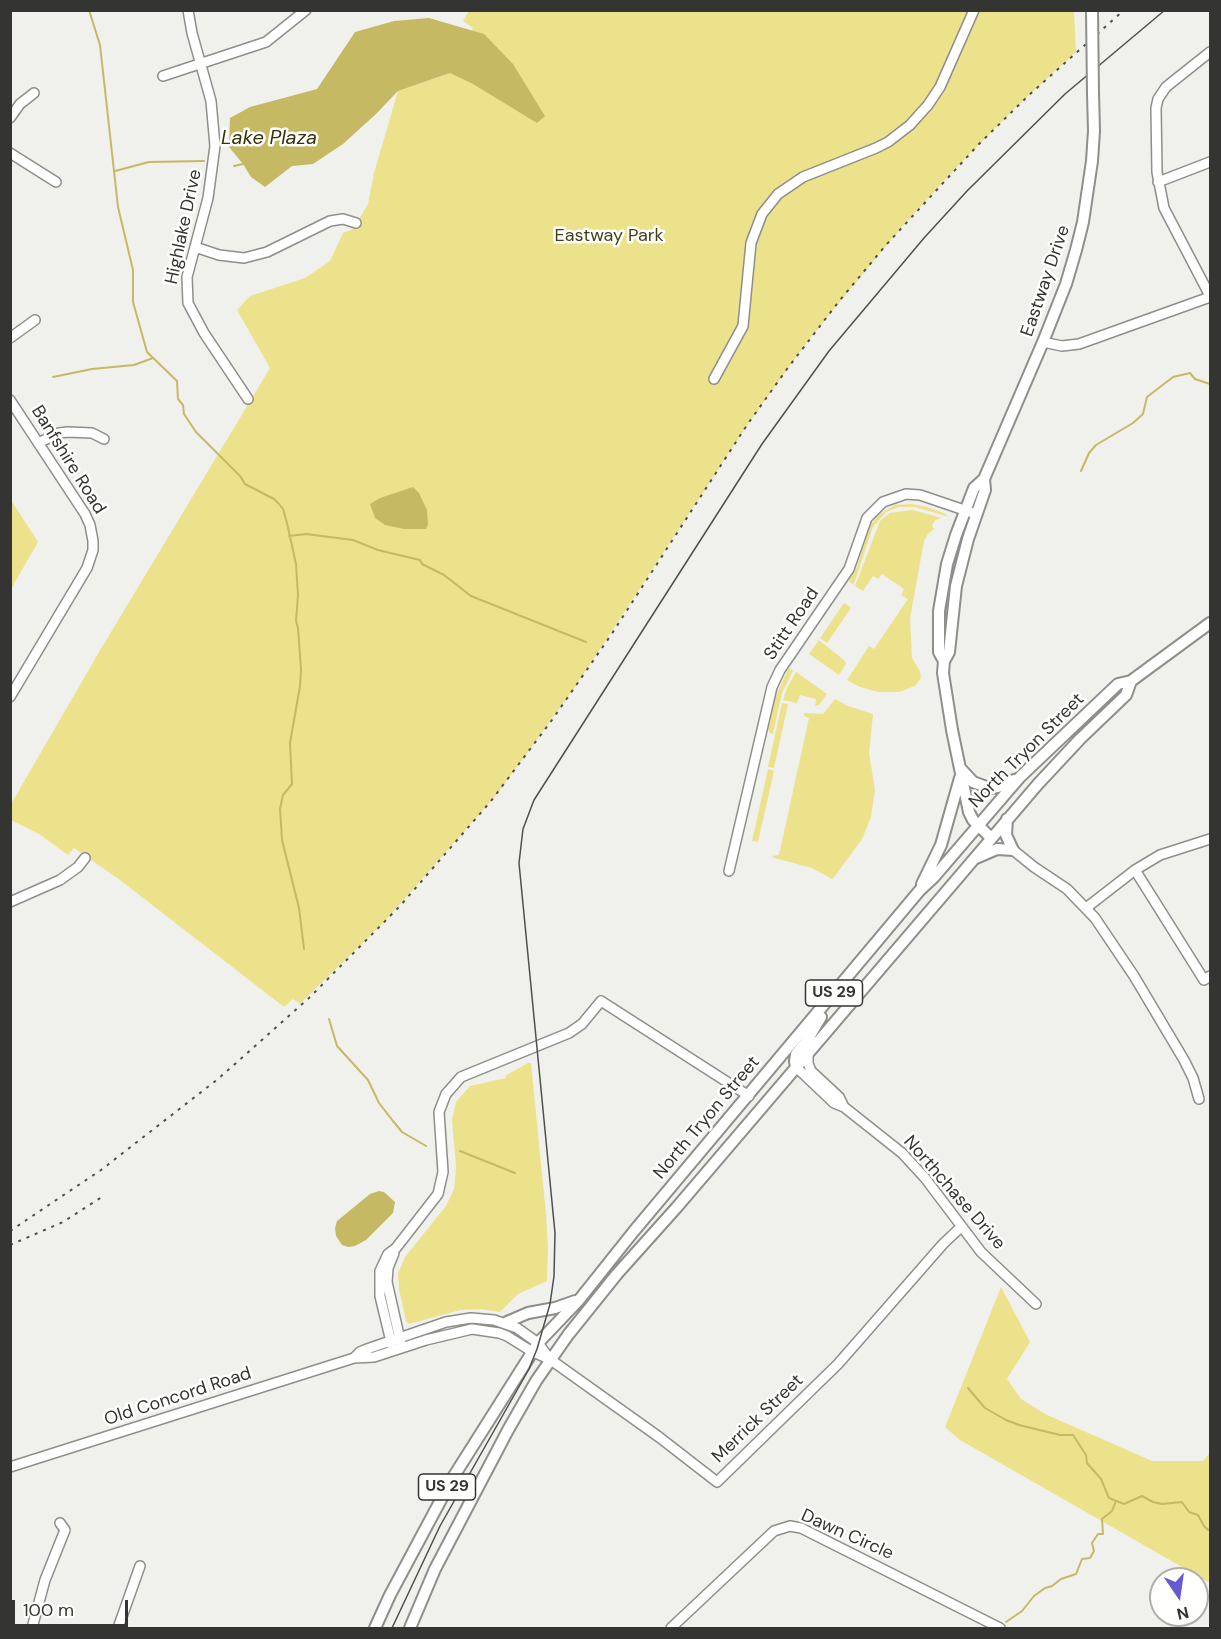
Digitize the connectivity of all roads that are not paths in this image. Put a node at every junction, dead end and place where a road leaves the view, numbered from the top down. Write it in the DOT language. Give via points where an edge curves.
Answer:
graph roads {
  1 [pos="189,10"];
  2 [pos="306,10"];
  3 [pos="974,10"];
  4 [pos="1092,10"];
  5 [pos="1210,52"];
  6 [pos="200,65"];
  7 [pos="163,76"];
  8 [pos="34,93"];
  9 [pos="10,118"];
  10 [pos="10,153"];
  11 [pos="1210,162"];
  12 [pos="56,182"];
  13 [pos="1158,182"];
  14 [pos="356,223"];
  15 [pos="195,247"];
  16 [pos="1210,297"];
  17 [pos="35,320"];
  18 [pos="10,338"];
  19 [pos="1043,342"];
  20 [pos="714,379"];
  21 [pos="248,399"];
  22 [pos="10,400"];
  23 [pos="104,439"];
  24 [pos="38,443"];
  25 [pos="971,512"];
  26 [pos="1210,623"];
  27 [pos="1131,681"];
  28 [pos="10,697"];
  29 [pos="960,771"];
  30 [pos="1020,777"];
  31 [pos="1008,819"];
  32 [pos="978,825"];
  33 [pos="991,838"];
  34 [pos="1210,839"];
  35 [pos="1013,850"];
  36 [pos="86,858"];
  37 [pos="973,860"];
  38 [pos="1135,870"];
  39 [pos="729,871"];
  40 [pos="920,890"];
  41 [pos="10,902"];
  42 [pos="1086,908"];
  43 [pos="1210,976"];
  44 [pos="834,993"];
  45 [pos="808,1055"];
  46 [pos="796,1067"];
  47 [pos="749,1096"];
  48 [pos="1199,1099"];
  49 [pos="844,1107"];
  50 [pos="962,1227"];
  51 [pos="579,1300"];
  52 [pos="1036,1304"];
  53 [pos="507,1322"];
  54 [pos="396,1344"];
  55 [pos="535,1347"];
  56 [pos="551,1360"];
  57 [pos="10,1467"];
  58 [pos="60,1523"];
  59 [pos="140,1566"];
  60 [pos="32,1629"];
  61 [pos="118,1629"];
  62 [pos="375,1629"];
  63 [pos="410,1629"];
  64 [pos="671,1629"];
  65 [pos="1000,1629"];
  1 -- 6 [label="street, Highlake Drive"];
  2 -- 6 [label="street" via="266,42"];
  3 -- 20 [label="street" via="943,82 920,116 876,148 794,182 762,214 751,243 743,326"];
  4 -- 19 [label="main road, Eastway Drive, bridge" via="1094,131 1083,222 1072,267"];
  5 -- 13 [label="street" via="1166,87 1158,99"];
  6 -- 7 [label="street"];
  6 -- 15 [label="street, Highlake Drive" via="211,101 215,146 208,198"];
  8 -- 9 [label="street"];
  10 -- 12 [label="street"];
  11 -- 13 [label="street"];
  13 -- 16 [label="street" via="1169,220"];
  14 -- 15 [label="street" via="330,221 252,257 236,258"];
  15 -- 21 [label="street, Highlake Drive" via="187,277 188,303"];
  16 -- 19 [label="street" via="1079,344"];
  17 -- 18 [label="street"];
  19 -- 25 [label="main road, Eastway Drive" via="984,479 986,490"];
  22 -- 24 [label="street, Banfshire Road"];
  23 -- 24 [label="street" via="68,432"];
  24 -- 28 [label="street, Banfshire Road" via="85,514 93,550 87,568"];
  25 -- 29 [label="main road, Eastway Drive" via="943,674"];
  25 -- 39 [label="street, Stitt Road" via="921,495 906,494 883,502 867,518 849,569 771,687"];
  26 -- 27 [label="main road, North Tryon Street / US 29"];
  27 -- 30 [label="main road, North Tryon Street / US 29" via="1118,684"];
  27 -- 31 [label="main road, North Tryon Street / US 29" via="1126,695 1053,766"];
  29 -- 30 [label="main road" via="989,788"];
  29 -- 32 [label="main road, Eastway Drive" via="969,812"];
  29 -- 40 [label="main road" via="941,845"];
  30 -- 32 [label="main road, North Tryon Street / US 29"];
  31 -- 33 [label="main road, North Tryon Street / US 29"];
  31 -- 35 [label="main road" via="1006,835"];
  32 -- 33 [label="main road, Eastway Drive"];
  32 -- 40 [label="main road, North Tryon Street / US 29"];
  33 -- 37 [label="main road, North Tryon Street / US 29"];
  34 -- 38 [label="street" via="1160,855"];
  35 -- 37 [label="main road" via="997,849"];
  35 -- 42 [label="street" via="1067,889"];
  36 -- 41 [label="street" via="60,880"];
  37 -- 45 [label="main road, North Tryon Street / US 29"];
  38 -- 42 [label="street"];
  38 -- 43 [label="street" via="1204,980"];
  40 -- 44 [label="main road, North Tryon Street / US 29"];
  42 -- 48 [label="street" via="1140,986 1184,1060"];
  44 -- 46 [label="main road" via="796,1054"];
  44 -- 47 [label="main road, North Tryon Street / US 29"];
  45 -- 46 [label="main road, North Tryon Street / US 29"];
  45 -- 49 [label="street, Northchase Drive" via="811,1071"];
  46 -- 49 [label="street, Northchase Drive" via="834,1103"];
  46 -- 56 [label="main road, North Tryon Street / US 29" via="617,1274"];
  47 -- 51 [label="main road, North Tryon Street / US 29"];
  47 -- 54 [label="street" via="601,1001 574,1030 465,1074 451,1086 439,1115 441,1186 434,1201 396,1248 388,1268"];
  49 -- 50 [label="street, Northchase Drive" via="902,1153"];
  50 -- 52 [label="street, Northchase Drive" via="981,1252"];
  50 -- 56 [label="street, Merrick Street" via="838,1364 717,1482"];
  51 -- 53 [label="main road"];
  51 -- 55 [label="main road, North Tryon Street / US 29"];
  53 -- 54 [label="street, Old Concord Road" via="459,1319"];
  53 -- 55 [label="street, Old Concord Road"];
  54 -- 55 [label="street, Old Concord Road" via="472,1329 498,1333"];
  54 -- 57 [label="street, Old Concord Road" via="369,1358 354,1358"];
  55 -- 56 [label="street, Old Concord Road"];
  55 -- 62 [label="main road, North Tryon Street / US 29" via="452,1479"];
  56 -- 63 [label="main road, North Tryon Street / US 29" via="458,1524"];
  58 -- 60 [label="street" via="65,1530 45,1580"];
  59 -- 61 [label="street"];
  64 -- 65 [label="street, Dawn Circle" via="774,1531 790,1526 801,1528"];
}
